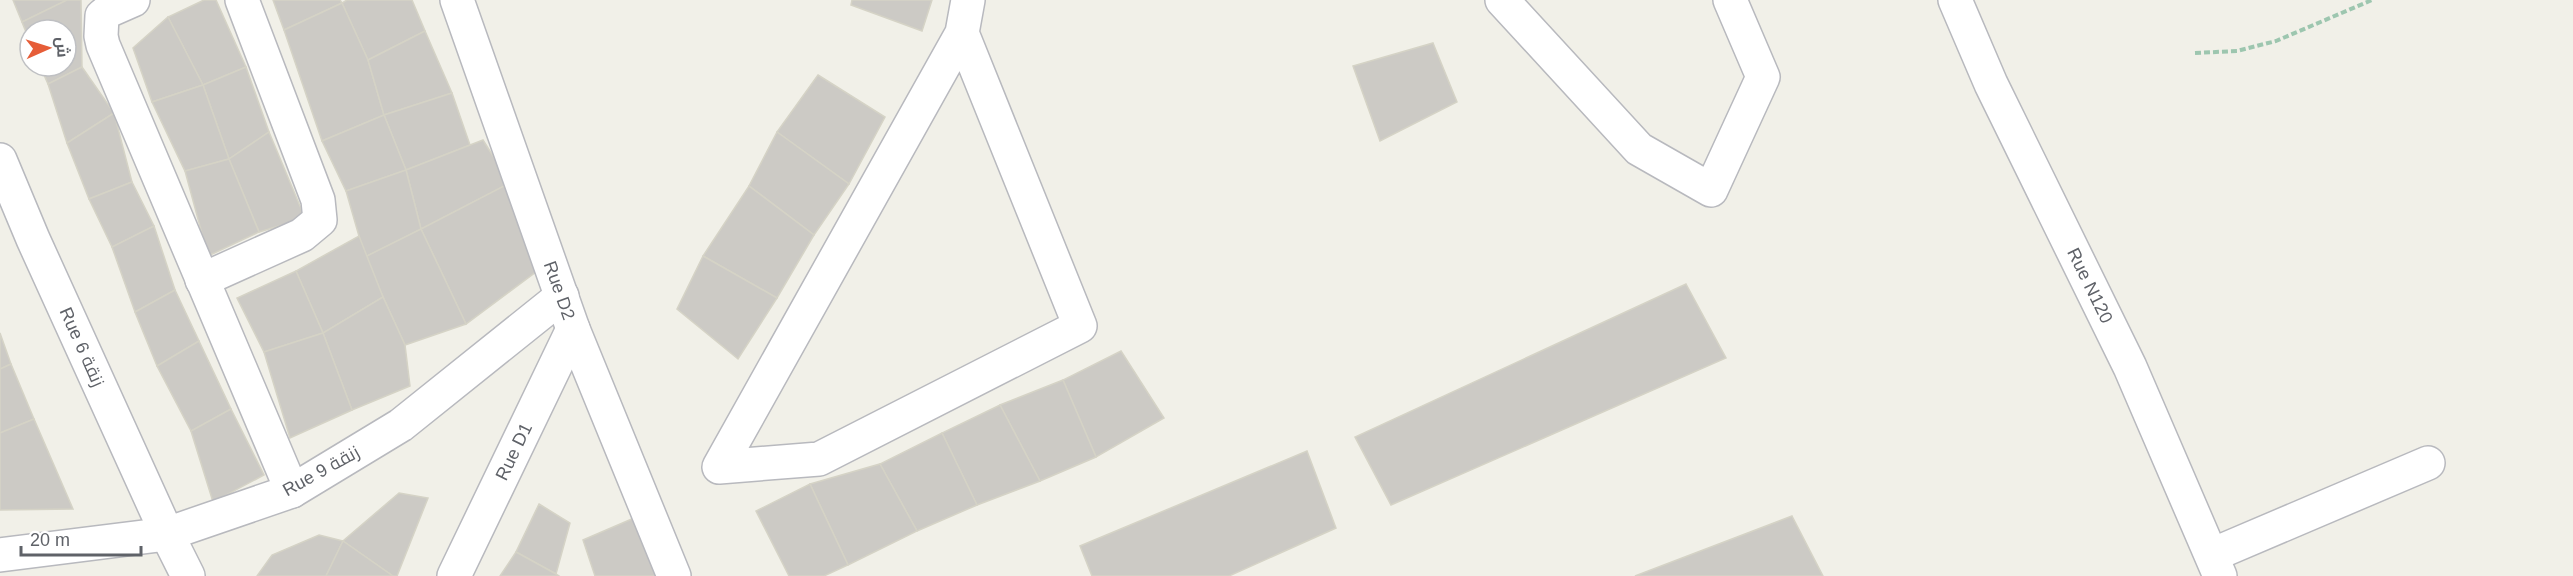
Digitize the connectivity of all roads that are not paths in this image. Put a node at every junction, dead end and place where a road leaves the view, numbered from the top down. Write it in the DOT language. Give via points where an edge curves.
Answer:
graph roads {
  1 [pos="133,0"];
  2 [pos="242,0"];
  3 [pos="457,0"];
  4 [pos="968,0"];
  5 [pos="1502,0"];
  6 [pos="1730,0"];
  7 [pos="1955,0"];
  8 [pos="962,33"];
  9 [pos="0,160"];
  10 [pos="202,280"];
  11 [pos="562,296"];
  12 [pos="573,329"];
  13 [pos="2428,463"];
  14 [pos="292,491"];
  15 [pos="167,534"];
  16 [pos="0,555"];
  17 [pos="2216,566"];
  18 [pos="188,576"];
  19 [pos="454,576"];
  20 [pos="674,576"];
  1 -- 10 [label="street" via="102,16 100,36"];
  2 -- 10 [label="street" via="318,200 320,220 302,235"];
  3 -- 11 [label="street, Rue D2"];
  4 -- 8 [label="street"];
  5 -- 6 [label="street" via="1639,149 1711,190 1762,77"];
  7 -- 17 [label="street, Rue N120" via="1991,84 2130,366"];
  8 -- 8 [label="street" via="736,436 719,467 819,459 1080,326"];
  9 -- 15 [label="street, Rue 6 زنقة"];
  10 -- 14 [label="street"];
  11 -- 12 [label="street, Rue D2"];
  11 -- 14 [label="street, Rue 9 زنقة" via="400,424"];
  12 -- 19 [label="street, Rue D1"];
  12 -- 20 [label="street, Rue D2"];
  13 -- 17 [label="street"];
  14 -- 15 [label="street, Rue 9 زنقة"];
  15 -- 16 [label="street, Rue 9 زنقة"];
  15 -- 18 [label="street, Rue 6 زنقة"];
}
